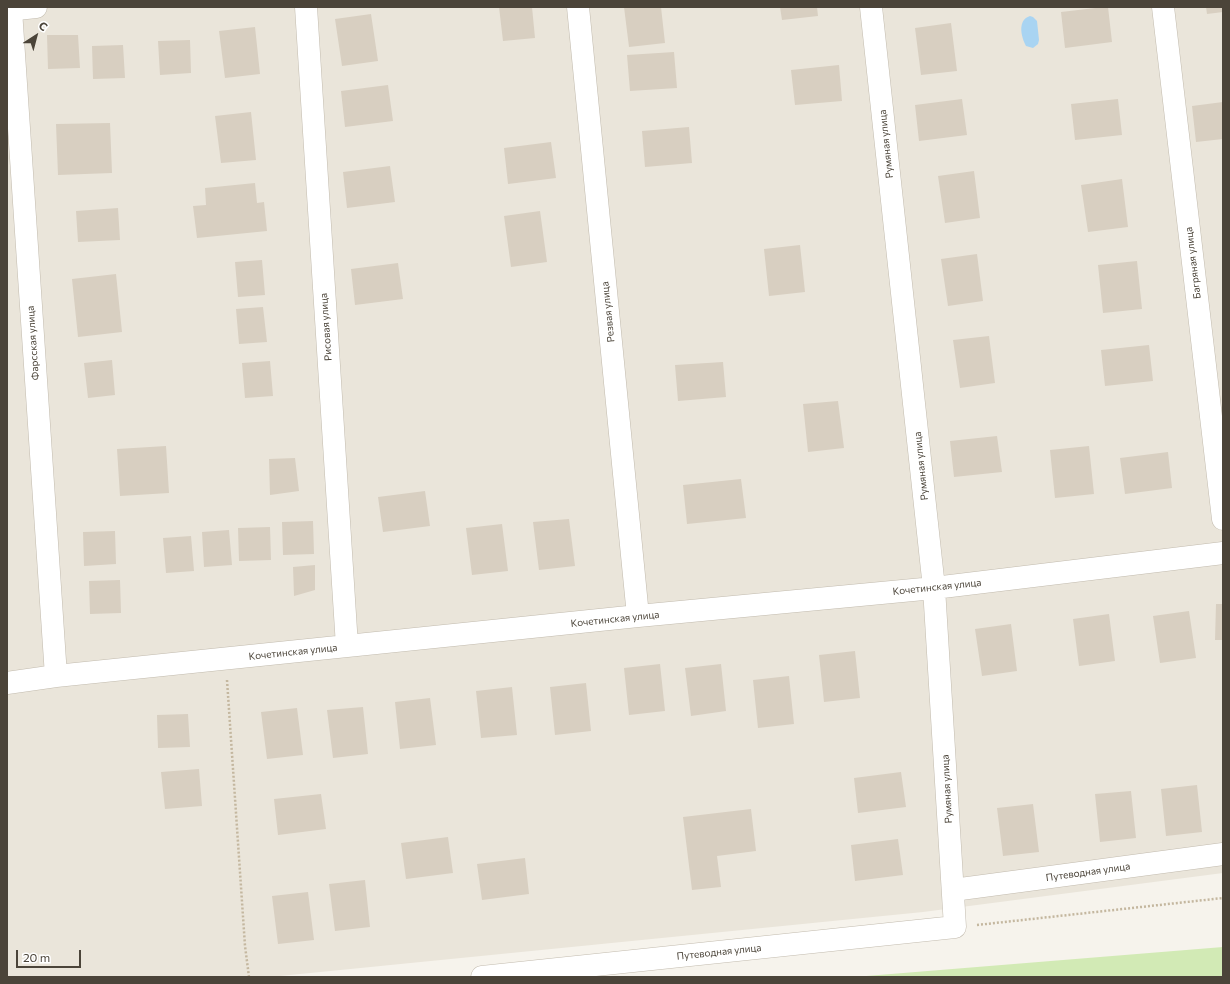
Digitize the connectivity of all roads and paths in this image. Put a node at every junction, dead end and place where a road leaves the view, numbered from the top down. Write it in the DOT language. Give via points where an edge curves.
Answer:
graph roads {
  1 [pos="36,7"];
  2 [pos="306,7"];
  3 [pos="578,7"];
  4 [pos="871,7"];
  5 [pos="1163,7"];
  6 [pos="9,10"];
  7 [pos="1223,519"];
  8 [pos="1223,553"];
  9 [pos="934,588"];
  10 [pos="638,616"];
  11 [pos="347,646"];
  12 [pos="226,659"];
  13 [pos="56,676"];
  14 [pos="7,683"];
  15 [pos="1223,854"];
  16 [pos="953,890"];
  17 [pos="1223,898"];
  18 [pos="955,927"];
  19 [pos="249,977"];
  20 [pos="482,977"];
  1 -- 6 [label="street"];
  2 -- 11 [label="street, Рисовая улица"];
  3 -- 10 [label="street, Резвая улица"];
  4 -- 9 [label="street, Румяная улица"];
  5 -- 7 [label="street, Багряная улица"];
  6 -- 13 [label="street, Фарсская улица"];
  8 -- 9 [label="street, Кочетинская улица"];
  9 -- 10 [label="street, Кочетинская улица"];
  9 -- 16 [label="street, Румяная улица"];
  10 -- 11 [label="street, Кочетинская улица"];
  11 -- 12 [label="street, Кочетинская улица"];
  12 -- 13 [label="street, Кочетинская улица"];
  12 -- 19 [label="path"];
  13 -- 14 [label="street, Кочетинская улица"];
  15 -- 16 [label="street, Путеводная улица"];
  16 -- 18 [label="street, Румяная улица"];
  17 -- 18 [label="path"];
  18 -- 20 [label="street, Путеводная улица"];
}
